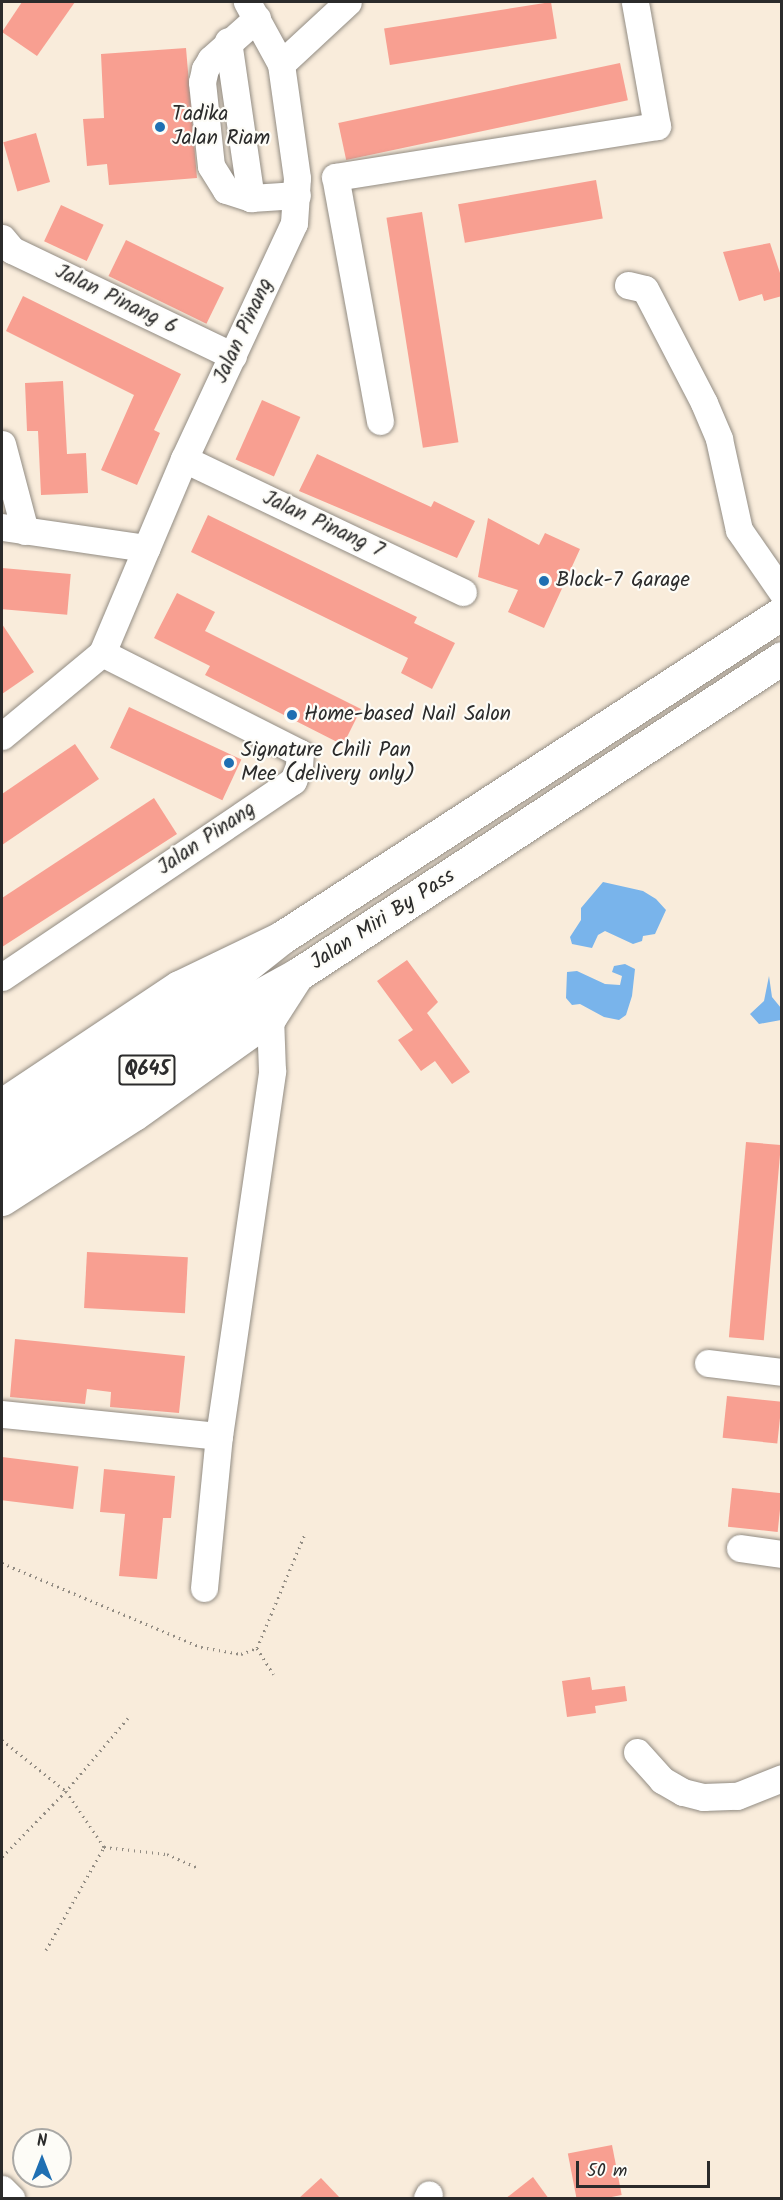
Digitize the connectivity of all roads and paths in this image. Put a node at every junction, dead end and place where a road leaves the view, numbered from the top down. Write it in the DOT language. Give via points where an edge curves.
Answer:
graph roads {
  1 [pos="348,2"];
  2 [pos="635,2"];
  3 [pos="252,10"];
  4 [pos="281,64"];
  5 [pos="335,177"];
  6 [pos="297,187"];
  7 [pos="2,238"];
  8 [pos="628,285"];
  9 [pos="233,356"];
  10 [pos="380,421"];
  11 [pos="2,444"];
  12 [pos="184,459"];
  13 [pos="13,529"];
  14 [pos="146,548"];
  15 [pos="463,592"];
  16 [pos="782,592"];
  17 [pos="782,613"];
  18 [pos="102,652"];
  19 [pos="782,658"];
  20 [pos="2,736"];
  21 [pos="281,938"];
  22 [pos="297,975"];
  23 [pos="2,977"];
  24 [pos="270,1017"];
  25 [pos="2,1105"];
  26 [pos="2,1141"];
  27 [pos="2,1172"];
  28 [pos="2,1199"];
  29 [pos="708,1363"];
  30 [pos="782,1372"];
  31 [pos="2,1414"];
  32 [pos="219,1436"];
  33 [pos="305,1534"];
  34 [pos="740,1548"];
  35 [pos="782,1554"];
  36 [pos="2,1563"];
  37 [pos="204,1588"];
  38 [pos="257,1648"];
  39 [pos="273,1674"];
  40 [pos="128,1718"];
  41 [pos="2,1740"];
  42 [pos="637,1752"];
  43 [pos="782,1778"];
  44 [pos="66,1791"];
  45 [pos="104,1847"];
  46 [pos="2,1857"];
  47 [pos="198,1868"];
  48 [pos="46,1950"];
  49 [pos="2,2189"];
  50 [pos="11,2199"];
  1 -- 4 [label="street"];
  2 -- 5 [label="street" via="657,126"];
  3 -- 4 [label="street, Jalan Pinang"];
  3 -- 6 [label="street" via="211,58 202,82 211,166 226,190 251,198"];
  4 -- 6 [label="street, Jalan Pinang"];
  5 -- 6 [label="street"];
  5 -- 10 [label="street"];
  6 -- 9 [label="street, Jalan Pinang" via="294,223"];
  7 -- 9 [label="street, Jalan Pinang 6" via="12,250"];
  8 -- 16 [label="street" via="645,289 704,403 719,439 739,530"];
  9 -- 12 [label="street, Jalan Pinang"];
  11 -- 13 [label="street"];
  12 -- 14 [label="street, Jalan Pinang"];
  12 -- 15 [label="street, Jalan Pinang 7"];
  13 -- 14 [label="street"];
  14 -- 18 [label="street, Jalan Pinang"];
  17 -- 21 [label="main road, Jalan Miri By Pass / Q645"];
  18 -- 20 [label="street, Jalan Pinang"];
  18 -- 23 [label="street, Jalan Pinang" via="300,753 299,766 293,781"];
  19 -- 22 [label="main road, Jalan Miri By Pass / Q645"];
  21 -- 25 [label="main road, Jalan Miri By Pass / Q645" via="179,987"];
  21 -- 26 [label="main road, Q645" via="194,1008"];
  22 -- 24 [label="main road, Jalan Miri By Pass / Q645"];
  22 -- 27 [label="main road, Q645" via="222,1016"];
  24 -- 28 [label="main road, Jalan Miri By Pass / Q645" via="134,1114"];
  24 -- 32 [label="street" via="272,1071"];
  29 -- 30 [label="street"];
  31 -- 32 [label="street"];
  32 -- 37 [label="street"];
  33 -- 38 [label="path"];
  34 -- 35 [label="street"];
  36 -- 38 [label="path" via="201,1647 240,1654"];
  38 -- 39 [label="path"];
  40 -- 44 [label="path"];
  41 -- 44 [label="path"];
  42 -- 43 [label="street" via="662,1780 683,1792 703,1797 737,1796"];
  44 -- 45 [label="path"];
  44 -- 46 [label="path"];
  45 -- 47 [label="path" via="167,1854"];
  45 -- 48 [label="path"];
  49 -- 50 [label="street"];
}
